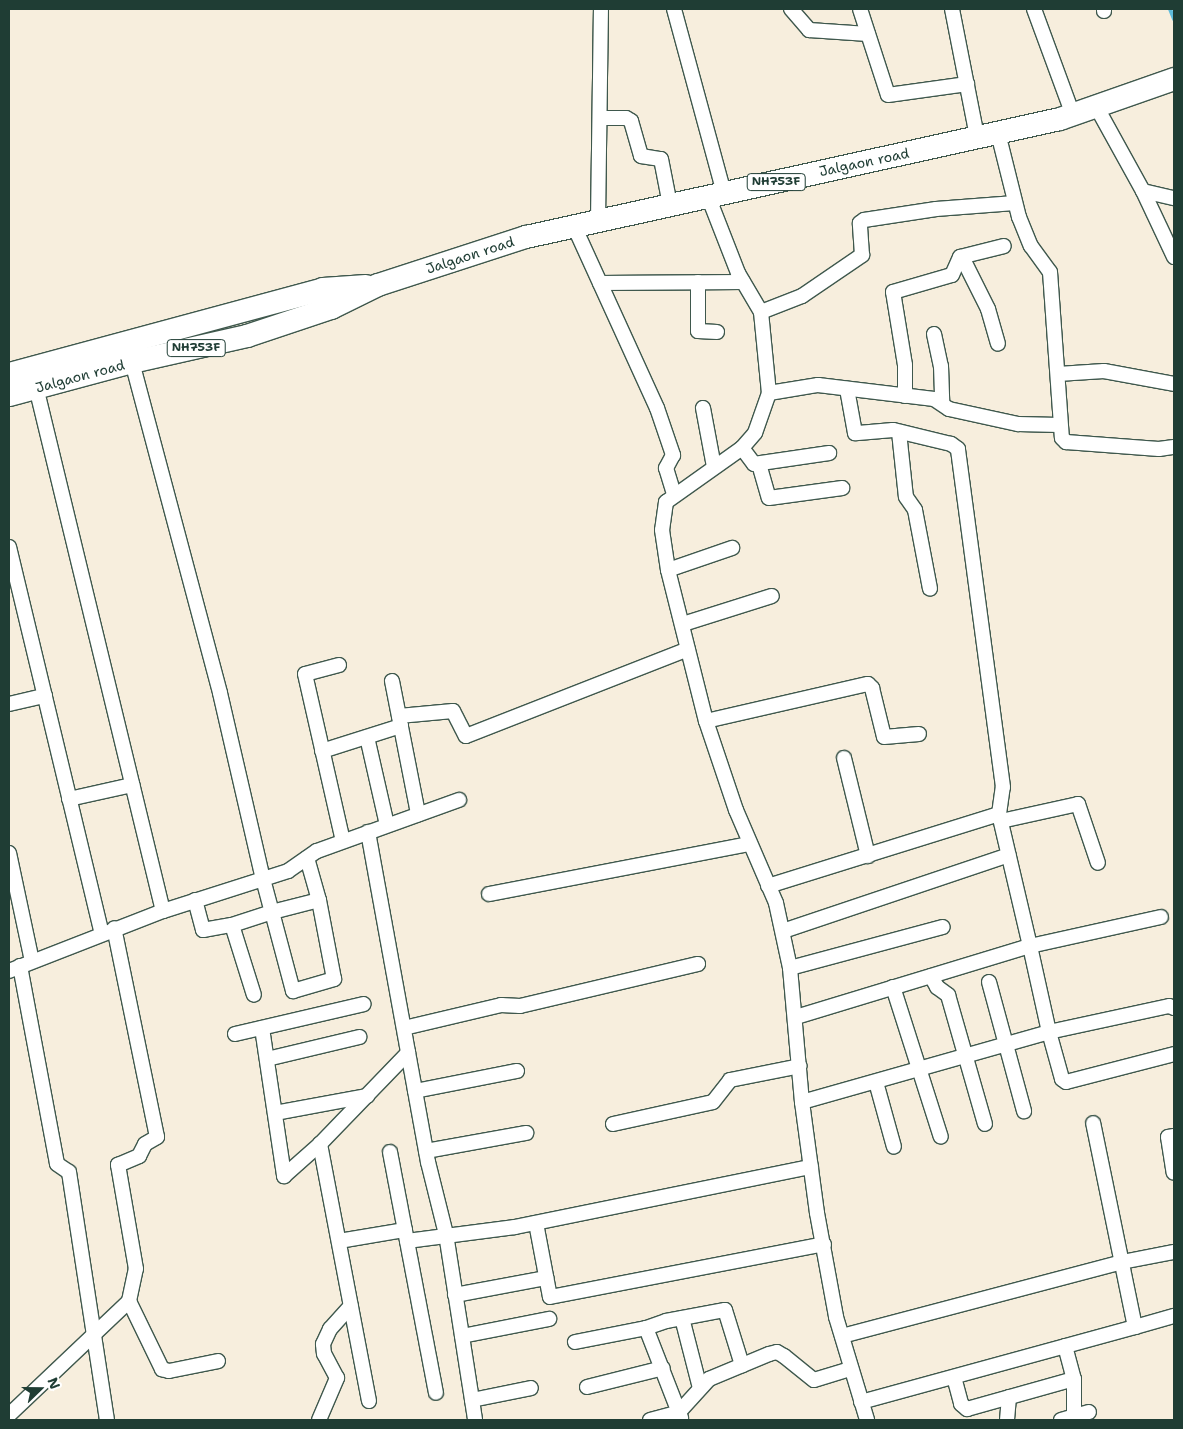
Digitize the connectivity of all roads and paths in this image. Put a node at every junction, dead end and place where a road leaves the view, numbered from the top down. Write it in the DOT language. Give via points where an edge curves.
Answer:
graph roads {
  1 [pos="601,9"];
  2 [pos="674,9"];
  3 [pos="790,9"];
  4 [pos="860,9"];
  5 [pos="952,9"];
  6 [pos="1034,9"];
  7 [pos="868,34"];
  8 [pos="1174,79"];
  9 [pos="967,84"];
  10 [pos="1096,106"];
  11 [pos="1073,114"];
  12 [pos="600,118"];
  13 [pos="988,135"];
  14 [pos="1143,191"];
  15 [pos="716,195"];
  16 [pos="1174,198"];
  17 [pos="1015,203"];
  18 [pos="670,205"];
  19 [pos="598,221"];
  20 [pos="574,226"];
  21 [pos="1004,246"];
  22 [pos="962,257"];
  23 [pos="1174,257"];
  24 [pos="600,282"];
  25 [pos="698,282"];
  26 [pos="743,282"];
  27 [pos="378,285"];
  28 [pos="761,312"];
  29 [pos="717,332"];
  30 [pos="934,334"];
  31 [pos="998,344"];
  32 [pos="132,362"];
  33 [pos="9,374"];
  34 [pos="1058,374"];
  35 [pos="1174,384"];
  36 [pos="36,387"];
  37 [pos="847,389"];
  38 [pos="769,393"];
  39 [pos="9,395"];
  40 [pos="905,396"];
  41 [pos="942,403"];
  42 [pos="703,408"];
  43 [pos="1059,425"];
  44 [pos="898,432"];
  45 [pos="1174,447"];
  46 [pos="742,448"];
  47 [pos="829,453"];
  48 [pos="759,464"];
  49 [pos="714,467"];
  50 [pos="842,488"];
  51 [pos="674,494"];
  52 [pos="9,547"];
  53 [pos="732,548"];
  54 [pos="668,570"];
  55 [pos="930,589"];
  56 [pos="772,596"];
  57 [pos="682,624"];
  58 [pos="688,650"];
  59 [pos="339,665"];
  60 [pos="392,681"];
  61 [pos="45,696"];
  62 [pos="9,704"];
  63 [pos="400,721"];
  64 [pos="706,721"];
  65 [pos="919,734"];
  66 [pos="366,737"];
  67 [pos="322,751"];
  68 [pos="844,758"];
  69 [pos="132,785"];
  70 [pos="69,799"];
  71 [pos="459,800"];
  72 [pos="418,814"];
  73 [pos="1000,818"];
  74 [pos="387,825"];
  75 [pos="368,832"];
  76 [pos="343,841"];
  77 [pos="749,844"];
  78 [pos="9,853"];
  79 [pos="1009,855"];
  80 [pos="868,856"];
  81 [pos="307,858"];
  82 [pos="1098,863"];
  83 [pos="263,879"];
  84 [pos="768,886"];
  85 [pos="489,894"];
  86 [pos="195,900"];
  87 [pos="319,900"];
  88 [pos="163,911"];
  89 [pos="272,912"];
  90 [pos="1160,917"];
  91 [pos="232,925"];
  92 [pos="943,928"];
  93 [pos="108,931"];
  94 [pos="783,931"];
  95 [pos="1030,946"];
  96 [pos="698,964"];
  97 [pos="20,966"];
  98 [pos="790,968"];
  99 [pos="931,976"];
  100 [pos="989,982"];
  101 [pos="893,987"];
  102 [pos="254,995"];
  103 [pos="364,1004"];
  104 [pos="1174,1008"];
  105 [pos="796,1017"];
  106 [pos="262,1028"];
  107 [pos="404,1028"];
  108 [pos="1049,1032"];
  109 [pos="235,1034"];
  110 [pos="359,1037"];
  111 [pos="1007,1044"];
  112 [pos="408,1053"];
  113 [pos="1174,1054"];
  114 [pos="965,1056"];
  115 [pos="267,1059"];
  116 [pos="800,1066"];
  117 [pos="922,1069"];
  118 [pos="517,1071"];
  119 [pos="876,1082"];
  120 [pos="415,1091"];
  121 [pos="367,1096"];
  122 [pos="802,1102"];
  123 [pos="1024,1111"];
  124 [pos="275,1112"];
  125 [pos="1093,1123"];
  126 [pos="613,1124"];
  127 [pos="985,1124"];
  128 [pos="526,1133"];
  129 [pos="1174,1136"];
  130 [pos="941,1137"];
  131 [pos="320,1144"];
  132 [pos="894,1147"];
  133 [pos="426,1151"];
  134 [pos="390,1152"];
  135 [pos="811,1167"];
  136 [pos="1174,1172"];
  137 [pos="536,1223"];
  138 [pos="446,1234"];
  139 [pos="406,1236"];
  140 [pos="339,1241"];
  141 [pos="824,1244"];
  142 [pos="1174,1252"];
  143 [pos="1122,1262"];
  144 [pos="546,1278"];
  145 [pos="455,1295"];
  146 [pos="129,1301"];
  147 [pos="351,1306"];
  148 [pos="1174,1316"];
  149 [pos="682,1318"];
  150 [pos="549,1319"];
  151 [pos="1135,1327"];
  152 [pos="646,1328"];
  153 [pos="96,1332"];
  154 [pos="462,1336"];
  155 [pos="842,1336"];
  156 [pos="575,1342"];
  157 [pos="1065,1346"];
  158 [pos="218,1361"];
  159 [pos="742,1365"];
  160 [pos="663,1368"];
  161 [pos="852,1369"];
  162 [pos="954,1376"];
  163 [pos="1074,1379"];
  164 [pos="587,1387"];
  165 [pos="531,1388"];
  166 [pos="700,1388"];
  167 [pos="436,1393"];
  168 [pos="1009,1397"];
  169 [pos="472,1400"];
  170 [pos="369,1401"];
  171 [pos="861,1402"];
  172 [pos="1089,1412"];
  173 [pos="9,1415"];
  174 [pos="681,1416"];
  175 [pos="1067,1419"];
  176 [pos="107,1420"];
  177 [pos="319,1420"];
  178 [pos="475,1420"];
  179 [pos="650,1420"];
  180 [pos="867,1420"];
  181 [pos="1007,1420"];
  1 -- 12 [label="street"];
  2 -- 15 [label="street"];
  3 -- 7 [label="street" via="809,30"];
  4 -- 7 [label="street"];
  5 -- 9 [label="street"];
  6 -- 11 [label="street"];
  7 -- 9 [label="street" via="888,96"];
  8 -- 10 [label="highway, Jalgaon road / NH753F"];
  9 -- 13 [label="street"];
  10 -- 11 [label="highway, Jalgaon road / NH753F"];
  10 -- 14 [label="street"];
  11 -- 13 [label="highway, Jalgaon road / NH753F"];
  12 -- 18 [label="street" via="626,118 631,121 641,156 661,159"];
  12 -- 19 [label="street"];
  13 -- 15 [label="highway, Jalgaon road / NH753F"];
  13 -- 17 [label="street"];
  14 -- 16 [label="street"];
  14 -- 23 [label="street"];
  15 -- 18 [label="highway, Jalgaon road / NH753F"];
  15 -- 26 [label="street"];
  17 -- 28 [label="street" via="864,220 860,223 862,255 802,296"];
  17 -- 34 [label="street" via="1031,246 1049,268"];
  18 -- 19 [label="highway, Jalgaon road / NH753F"];
  19 -- 20 [label="highway, Jalgaon road / NH753F"];
  20 -- 24 [label="street"];
  20 -- 27 [label="highway, Jalgaon road / NH753F" via="526,236"];
  21 -- 22 [label="street"];
  22 -- 31 [label="street" via="988,309"];
  22 -- 40 [label="street" via="952,275 893,292 905,365"];
  24 -- 25 [label="street"];
  24 -- 51 [label="street" via="657,408 673,455 666,468"];
  25 -- 26 [label="street"];
  25 -- 29 [label="street" via="698,331"];
  26 -- 28 [label="street"];
  27 -- 32 [label="highway, Jalgaon road / NH753F" via="331,308 247,336"];
  27 -- 33 [label="highway, Jalgaon road / NH753F" via="322,289"];
  28 -- 38 [label="street"];
  30 -- 41 [label="street" via="941,369"];
  32 -- 36 [label="highway, Jalgaon road / NH753F"];
  32 -- 83 [label="street" via="220,692"];
  34 -- 35 [label="street" via="1104,371"];
  34 -- 43 [label="street"];
  36 -- 39 [label="highway, Jalgaon road / NH753F"];
  36 -- 69 [label="street"];
  37 -- 38 [label="street" via="818,386"];
  37 -- 40 [label="street"];
  37 -- 44 [label="street" via="855,433"];
  38 -- 46 [label="street" via="755,433"];
  40 -- 41 [label="street"];
  41 -- 43 [label="street" via="949,409 1018,424"];
  42 -- 49 [label="street"];
  43 -- 45 [label="street" via="1066,442 1159,449"];
  44 -- 55 [label="street" via="906,497 914,510"];
  44 -- 73 [label="street" via="951,444 958,449 1003,787"];
  46 -- 48 [label="street" via="751,464"];
  46 -- 49 [label="street"];
  47 -- 48 [label="street"];
  48 -- 50 [label="street" via="769,498"];
  49 -- 51 [label="street"];
  51 -- 54 [label="street" via="666,502 662,515"];
  52 -- 61 [label="street"];
  53 -- 54 [label="street"];
  54 -- 57 [label="street"];
  56 -- 57 [label="street"];
  57 -- 58 [label="street"];
  58 -- 63 [label="street" via="466,736 453,711"];
  58 -- 64 [label="street"];
  59 -- 67 [label="street" via="305,674"];
  60 -- 63 [label="street"];
  61 -- 62 [label="street"];
  61 -- 70 [label="street"];
  63 -- 66 [label="street"];
  63 -- 72 [label="street"];
  64 -- 65 [label="street" via="868,684 872,688 884,737"];
  64 -- 77 [label="street"];
  66 -- 67 [label="street"];
  66 -- 74 [label="street"];
  67 -- 76 [label="street"];
  68 -- 80 [label="street"];
  69 -- 70 [label="street"];
  69 -- 88 [label="street"];
  70 -- 93 [label="street"];
  71 -- 72 [label="street"];
  72 -- 74 [label="street"];
  73 -- 79 [label="street"];
  73 -- 80 [label="street"];
  73 -- 82 [label="street" via="1078,804"];
  74 -- 75 [label="street"];
  75 -- 76 [label="street"];
  75 -- 107 [label="street"];
  76 -- 81 [label="street"];
  77 -- 84 [label="street"];
  77 -- 85 [label="street"];
  78 -- 97 [label="street"];
  79 -- 94 [label="street"];
  79 -- 95 [label="street"];
  80 -- 84 [label="street"];
  81 -- 83 [label="street" via="288,872"];
  81 -- 87 [label="street"];
  83 -- 86 [label="street"];
  83 -- 89 [label="street"];
  84 -- 94 [label="street"];
  86 -- 88 [label="street"];
  86 -- 91 [label="street" via="202,930"];
  87 -- 89 [label="street"];
  87 -- 89 [label="street" via="334,979 293,991"];
  88 -- 93 [label="street"];
  89 -- 91 [label="street"];
  90 -- 95 [label="street"];
  91 -- 102 [label="street"];
  92 -- 98 [label="street"];
  93 -- 97 [label="street"];
  93 -- 146 [label="street" via="158,1137 145,1144 139,1156 118,1165 136,1269"];
  94 -- 98 [label="street"];
  95 -- 99 [label="street"];
  95 -- 108 [label="street"];
  96 -- 107 [label="street" via="520,1006 501,1005"];
  97 -- 153 [label="street" via="57,1164 69,1172"];
  98 -- 105 [label="street"];
  99 -- 101 [label="street"];
  99 -- 114 [label="street" via="936,987 948,995"];
  100 -- 111 [label="street"];
  101 -- 105 [label="street"];
  101 -- 117 [label="street"];
  103 -- 106 [label="street"];
  104 -- 108 [label="street" via="1169,1006"];
  105 -- 116 [label="street"];
  106 -- 109 [label="street"];
  106 -- 115 [label="street"];
  107 -- 112 [label="street"];
  108 -- 111 [label="street"];
  108 -- 113 [label="street" via="1062,1079 1066,1082"];
  110 -- 115 [label="street"];
  111 -- 114 [label="street"];
  111 -- 123 [label="street"];
  112 -- 120 [label="street"];
  112 -- 121 [label="street"];
  114 -- 117 [label="street"];
  114 -- 127 [label="street"];
  115 -- 124 [label="street"];
  116 -- 122 [label="street"];
  116 -- 126 [label="street" via="730,1080 714,1102"];
  117 -- 119 [label="street"];
  117 -- 130 [label="street"];
  118 -- 120 [label="street"];
  119 -- 122 [label="street"];
  119 -- 132 [label="street"];
  120 -- 133 [label="street"];
  121 -- 124 [label="street"];
  121 -- 131 [label="street"];
  122 -- 135 [label="street"];
  124 -- 131 [label="street" via="284,1176"];
  125 -- 143 [label="street"];
  128 -- 133 [label="street"];
  129 -- 136 [label="street" via="1168,1137"];
  131 -- 140 [label="street"];
  133 -- 138 [label="street"];
  134 -- 139 [label="street"];
  135 -- 137 [label="street"];
  135 -- 141 [label="street"];
  137 -- 138 [label="street"];
  137 -- 144 [label="street"];
  138 -- 139 [label="street"];
  138 -- 145 [label="street"];
  139 -- 140 [label="street"];
  139 -- 167 [label="street"];
  140 -- 147 [label="street"];
  141 -- 144 [label="street" via="550,1297"];
  141 -- 155 [label="street"];
  142 -- 143 [label="street"];
  143 -- 151 [label="street"];
  143 -- 155 [label="street"];
  144 -- 145 [label="street"];
  145 -- 154 [label="street"];
  146 -- 153 [label="street"];
  146 -- 158 [label="street" via="162,1369 169,1371"];
  147 -- 170 [label="street"];
  147 -- 177 [label="street" via="330,1330 323,1344 324,1354 337,1378"];
  148 -- 151 [label="street"];
  149 -- 152 [label="street"];
  149 -- 159 [label="street" via="725,1310"];
  149 -- 166 [label="street"];
  150 -- 154 [label="street"];
  151 -- 157 [label="street"];
  152 -- 156 [label="street"];
  152 -- 160 [label="street"];
  153 -- 173 [label="street"];
  153 -- 176 [label="street"];
  154 -- 169 [label="street"];
  155 -- 161 [label="street"];
  157 -- 162 [label="street"];
  157 -- 163 [label="street"];
  159 -- 161 [label="street" via="777,1352 810,1380"];
  159 -- 166 [label="street" via="708,1379"];
  160 -- 164 [label="street"];
  160 -- 174 [label="street"];
  161 -- 171 [label="street"];
  162 -- 168 [label="street" via="961,1404 967,1408"];
  162 -- 171 [label="street"];
  163 -- 168 [label="street"];
  163 -- 175 [label="street"];
  165 -- 169 [label="street"];
  166 -- 174 [label="street"];
  168 -- 181 [label="street"];
  169 -- 178 [label="street"];
  171 -- 180 [label="street"];
  172 -- 175 [label="street"];
  174 -- 179 [label="street"];
}
